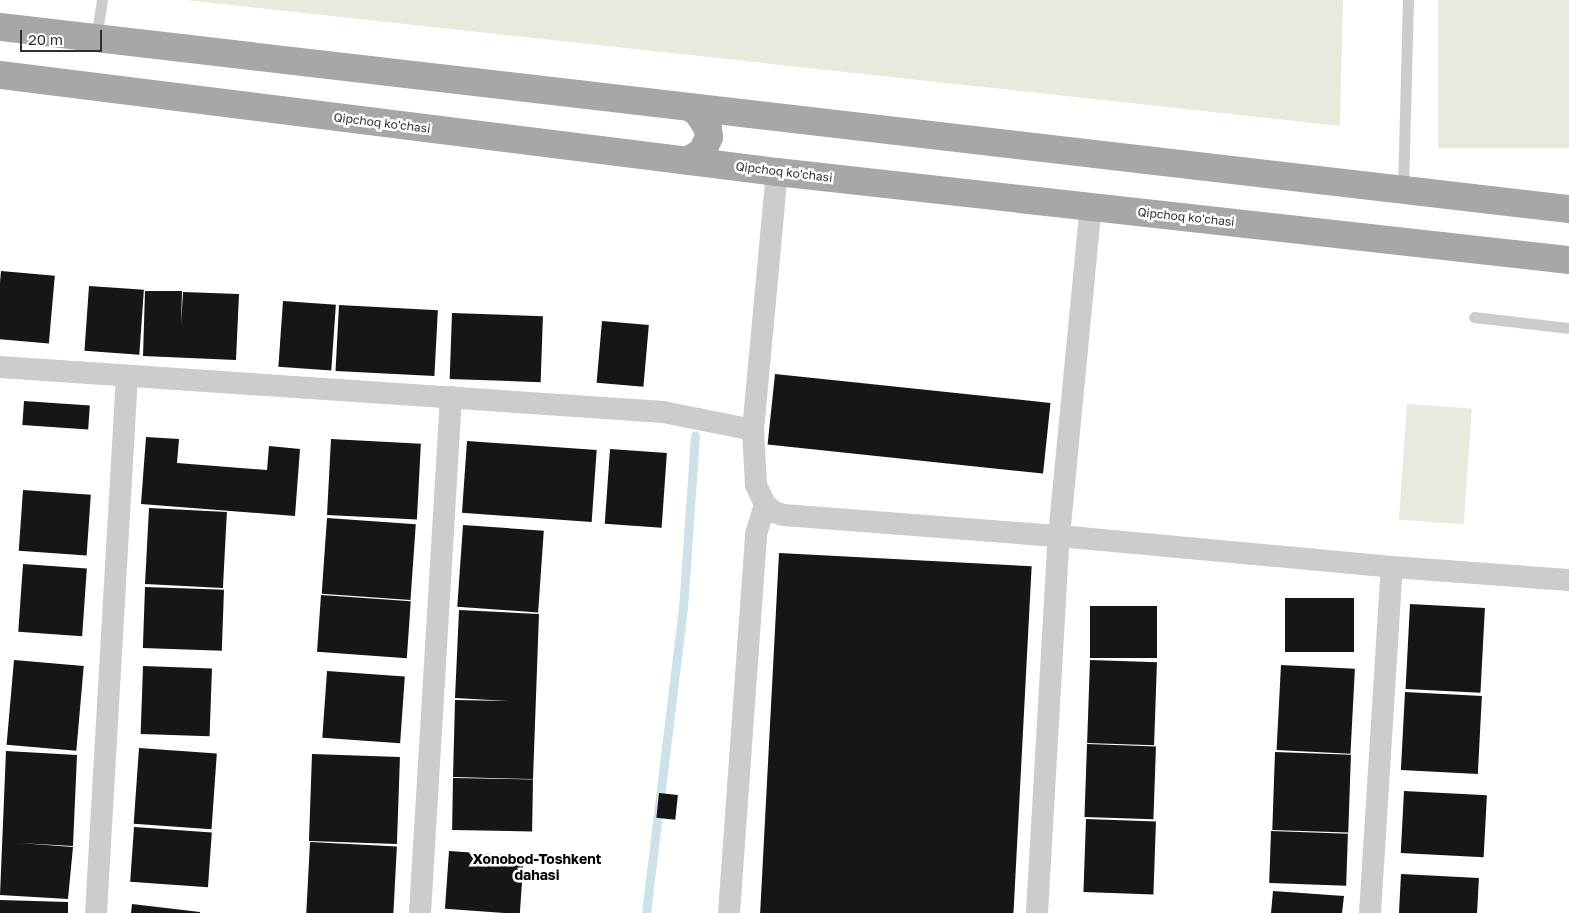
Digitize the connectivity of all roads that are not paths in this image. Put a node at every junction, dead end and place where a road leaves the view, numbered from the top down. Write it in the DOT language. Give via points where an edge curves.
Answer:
graph roads {
  1 [pos="102,0"];
  2 [pos="1408,0"];
  3 [pos="0,26"];
  4 [pos="96,38"];
  5 [pos="0,76"];
  6 [pos="690,107"];
  7 [pos="687,161"];
  8 [pos="778,172"];
  9 [pos="1403,190"];
  10 [pos="1091,206"];
  11 [pos="1569,209"];
  12 [pos="1569,260"];
  13 [pos="1474,317"];
  14 [pos="1569,328"];
  15 [pos="0,367"];
  16 [pos="127,376"];
  17 [pos="451,397"];
  18 [pos="753,430"];
  19 [pos="765,504"];
  20 [pos="1059,536"];
  21 [pos="1392,567"];
  22 [pos="1569,580"];
  23 [pos="96,913"];
  24 [pos="420,913"];
  25 [pos="729,913"];
  26 [pos="1037,913"];
  27 [pos="1370,913"];
  1 -- 4 [label="lane"];
  2 -- 9 [label="lane"];
  3 -- 4 [label="main road"];
  4 -- 6 [label="main road"];
  5 -- 7 [label="main road, Qipchoq ko'chasi"];
  6 -- 7 [label="main road" via="704,121 709,137 702,152"];
  6 -- 9 [label="main road"];
  7 -- 8 [label="main road, Qipchoq ko'chasi"];
  8 -- 10 [label="main road, Qipchoq ko'chasi"];
  8 -- 18 [label="street"];
  9 -- 11 [label="main road"];
  10 -- 12 [label="main road, Qipchoq ko'chasi"];
  10 -- 20 [label="street"];
  13 -- 14 [label="lane"];
  15 -- 16 [label="street"];
  16 -- 17 [label="street"];
  16 -- 23 [label="street"];
  17 -- 18 [label="street" via="664,412"];
  17 -- 24 [label="street"];
  18 -- 19 [label="street" via="756,486"];
  19 -- 20 [label="street" via="784,515"];
  19 -- 25 [label="street" via="756,534"];
  20 -- 21 [label="street"];
  20 -- 26 [label="street"];
  21 -- 22 [label="street"];
  21 -- 27 [label="street"];
}
